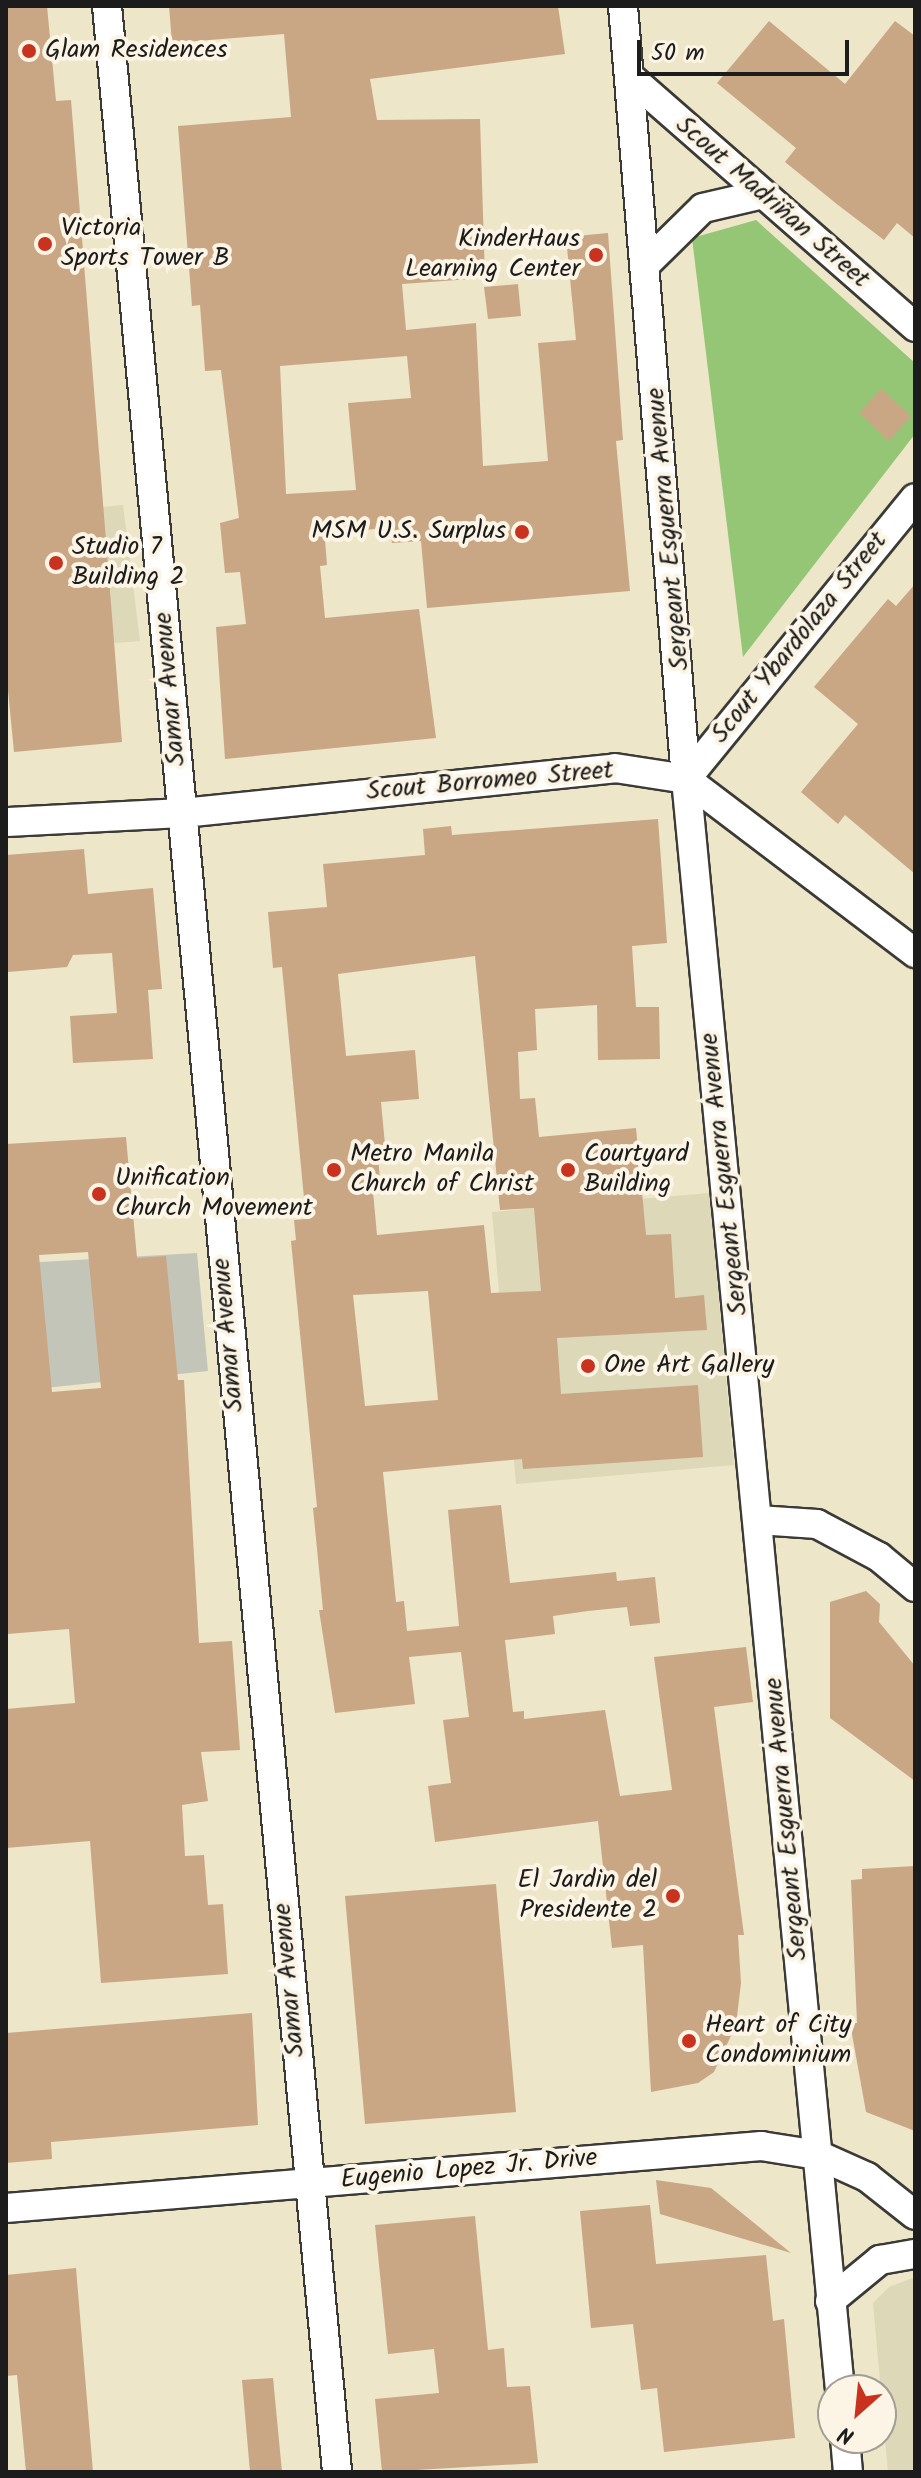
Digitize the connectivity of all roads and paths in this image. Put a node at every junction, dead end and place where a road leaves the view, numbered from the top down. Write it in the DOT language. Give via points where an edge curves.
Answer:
graph roads {
  1 [pos="107,6"];
  2 [pos="623,6"];
  3 [pos="631,78"];
  4 [pos="759,195"];
  5 [pos="647,263"];
  6 [pos="915,327"];
  7 [pos="915,498"];
  8 [pos="686,779"];
  9 [pos="183,813"];
  10 [pos="6,822"];
  11 [pos="915,953"];
  12 [pos="758,1520"];
  13 [pos="915,1587"];
  14 [pos="818,2155"];
  15 [pos="310,2185"];
  16 [pos="6,2208"];
  17 [pos="915,2215"];
  18 [pos="915,2254"];
  19 [pos="830,2301"];
  20 [pos="838,2374"];
  21 [pos="337,2472"];
  1 -- 9 [label="street, Samar Avenue"];
  2 -- 3 [label="street, Sergeant Esguerra Avenue"];
  3 -- 4 [label="street, Scout Madriñan Street"];
  3 -- 5 [label="street, Sergeant Esguerra Avenue"];
  4 -- 5 [label="street" via="703,208"];
  4 -- 6 [label="street, Scout Madriñan Street"];
  5 -- 8 [label="street, Sergeant Esguerra Avenue"];
  7 -- 8 [label="street, Scout Ybardolaza Street"];
  8 -- 9 [label="street, Scout Borromeo Street" via="615,768"];
  8 -- 11 [label="street, Scout Borromeo Street"];
  8 -- 12 [label="street, Sergeant Esguerra Avenue"];
  9 -- 10 [label="street, Scout Borromeo Street"];
  9 -- 15 [label="street, Samar Avenue"];
  12 -- 13 [label="street" via="817,1524 879,1557"];
  12 -- 14 [label="street, Sergeant Esguerra Avenue"];
  14 -- 15 [label="street, Eugenio Lopez Jr. Drive" via="761,2146"];
  14 -- 17 [label="street, Eugenio Lopez Jr. Drive" via="867,2177"];
  14 -- 19 [label="street, Sergeant Esguerra Avenue"];
  15 -- 16 [label="street, Eugenio Lopez Jr. Drive"];
  15 -- 21 [label="street, Samar Avenue"];
  18 -- 19 [label="street" via="880,2260"];
  19 -- 20 [label="street, Sergeant Esguerra Avenue"];
}
